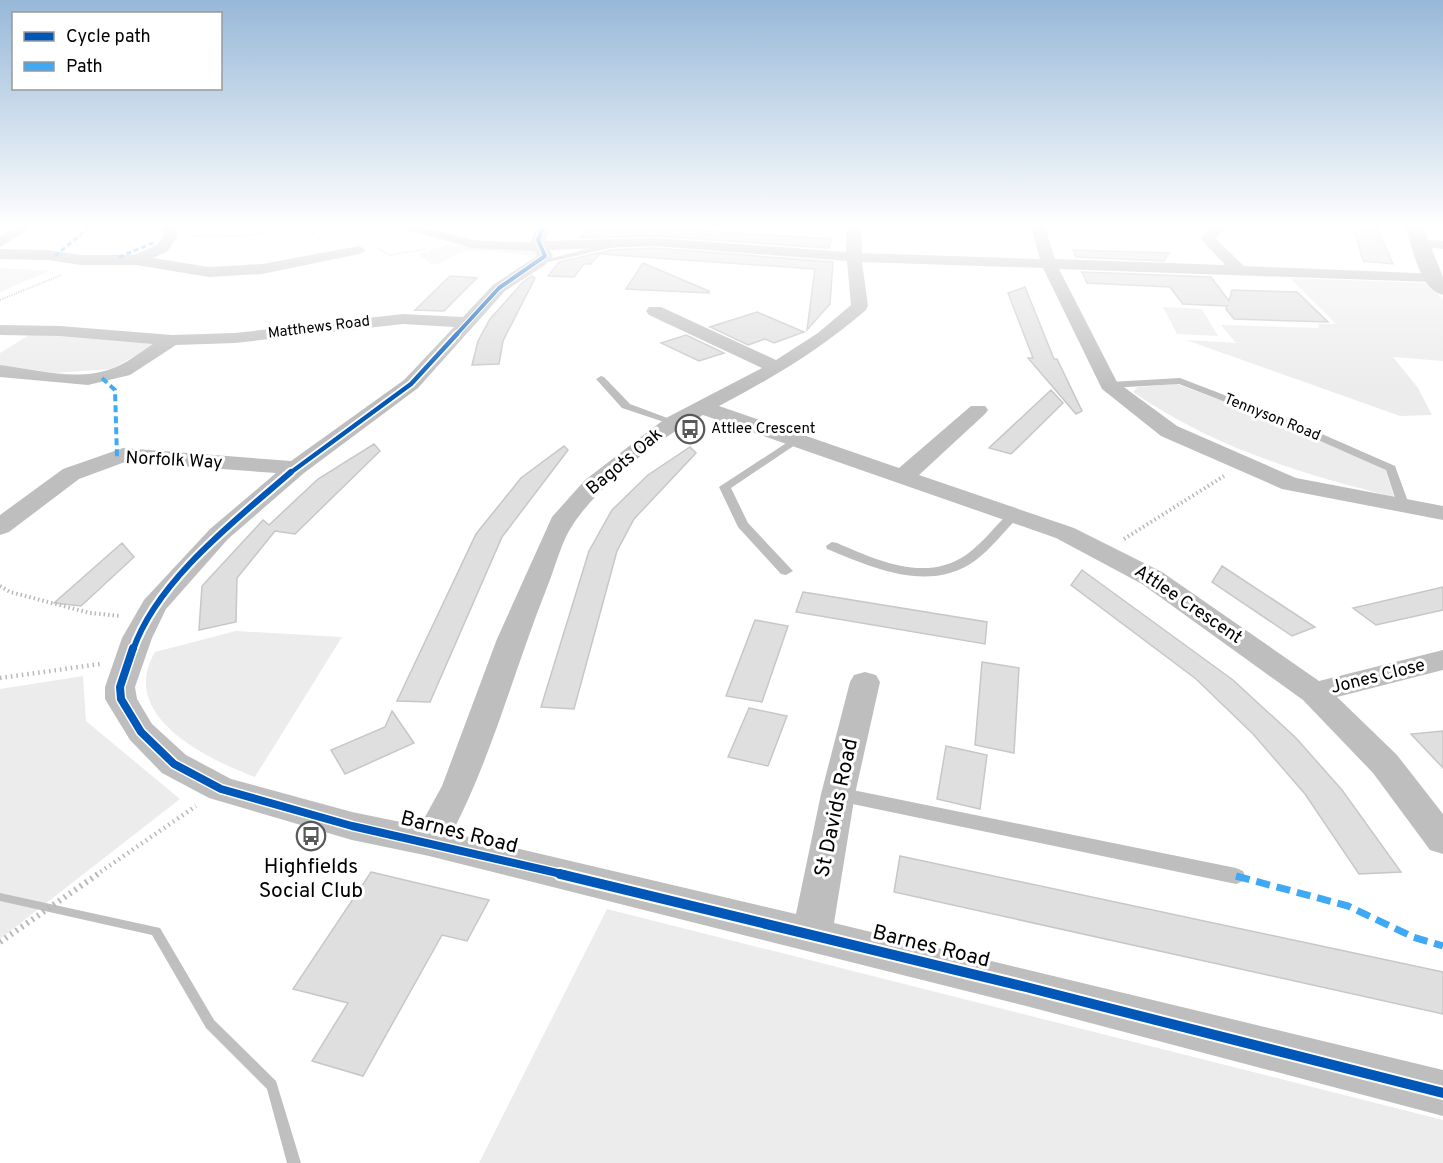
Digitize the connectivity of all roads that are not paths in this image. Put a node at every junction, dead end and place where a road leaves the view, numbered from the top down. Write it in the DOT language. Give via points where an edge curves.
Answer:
graph roads {
  1 [pos="507,281"];
  2 [pos="857,281"];
  3 [pos="1057,281"];
  4 [pos="1410,281"];
  5 [pos="1438,283"];
  6 [pos="655,311"];
  7 [pos="465,322"];
  8 [pos="0,330"];
  9 [pos="32,330"];
  10 [pos="172,340"];
  11 [pos="0,347"];
  12 [pos="777,368"];
  13 [pos="0,370"];
  14 [pos="601,379"];
  15 [pos="1109,384"];
  16 [pos="700,407"];
  17 [pos="978,410"];
  18 [pos="673,422"];
  19 [pos="794,441"];
  20 [pos="296,468"];
  21 [pos="904,476"];
  22 [pos="1404,507"];
  23 [pos="1443,513"];
  24 [pos="1014,516"];
  25 [pos="0,527"];
  26 [pos="832,546"];
  27 [pos="786,571"];
  28 [pos="1443,660"];
  29 [pos="865,682"];
  30 [pos="1314,693"];
  31 [pos="837,794"];
  32 [pos="1443,840"];
  33 [pos="429,842"];
  34 [pos="1236,876"];
  35 [pos="812,935"];
  36 [pos="1443,1094"];
  1 -- 7 [label="street, Barnes Road"];
  2 -- 12 [label="street, Bagots Oak" via="860,306 824,337"];
  3 -- 15 [label="street"];
  4 -- 5 [label="street"];
  6 -- 12 [label="street"];
  7 -- 10 [label="street, Matthews Road" via="393,319 235,338"];
  7 -- 20 [label="street, Barnes Road" via="411,384"];
  8 -- 9 [label="street, Matthews Road"];
  9 -- 10 [label="street, Matthews Road"];
  9 -- 11 [label="street"];
  10 -- 13 [label="street, Matthews Road" via="118,373 102,378 61,378"];
  12 -- 16 [label="street, Bagots Oak"];
  14 -- 18 [label="lane" via="626,406"];
  15 -- 22 [label="street" via="1169,431 1290,484"];
  15 -- 22 [label="lane, Tennyson Road" via="1180,381 1286,422 1391,468"];
  16 -- 18 [label="street, Bagots Oak"];
  16 -- 19 [label="street, Attlee Crescent"];
  17 -- 21 [label="street"];
  18 -- 33 [label="street, Bagots Oak" via="593,485 561,522 512,639 459,786"];
  19 -- 21 [label="street, Attlee Crescent"];
  19 -- 27 [label="lane" via="725,487 742,524"];
  20 -- 25 [label="street, Norfolk Way" via="123,455 71,474"];
  20 -- 33 [label="street, Barnes Road" via="204,549 154,606 128,660 120,687 121,699 141,732 174,764 221,789 352,826"];
  21 -- 24 [label="street, Attlee Crescent"];
  22 -- 23 [label="street"];
  24 -- 26 [label="lane" via="969,558 941,572 890,570"];
  24 -- 30 [label="street, Attlee Crescent" via="1065,533 1152,578"];
  28 -- 30 [label="street, Jones Close"];
  29 -- 31 [label="street, St Davids Road"];
  30 -- 32 [label="street, Attlee Crescent" via="1385,764"];
  31 -- 34 [label="lane"];
  31 -- 35 [label="street, St Davids Road"];
  33 -- 35 [label="street, Barnes Road"];
  35 -- 36 [label="street, Barnes Road"];
}
